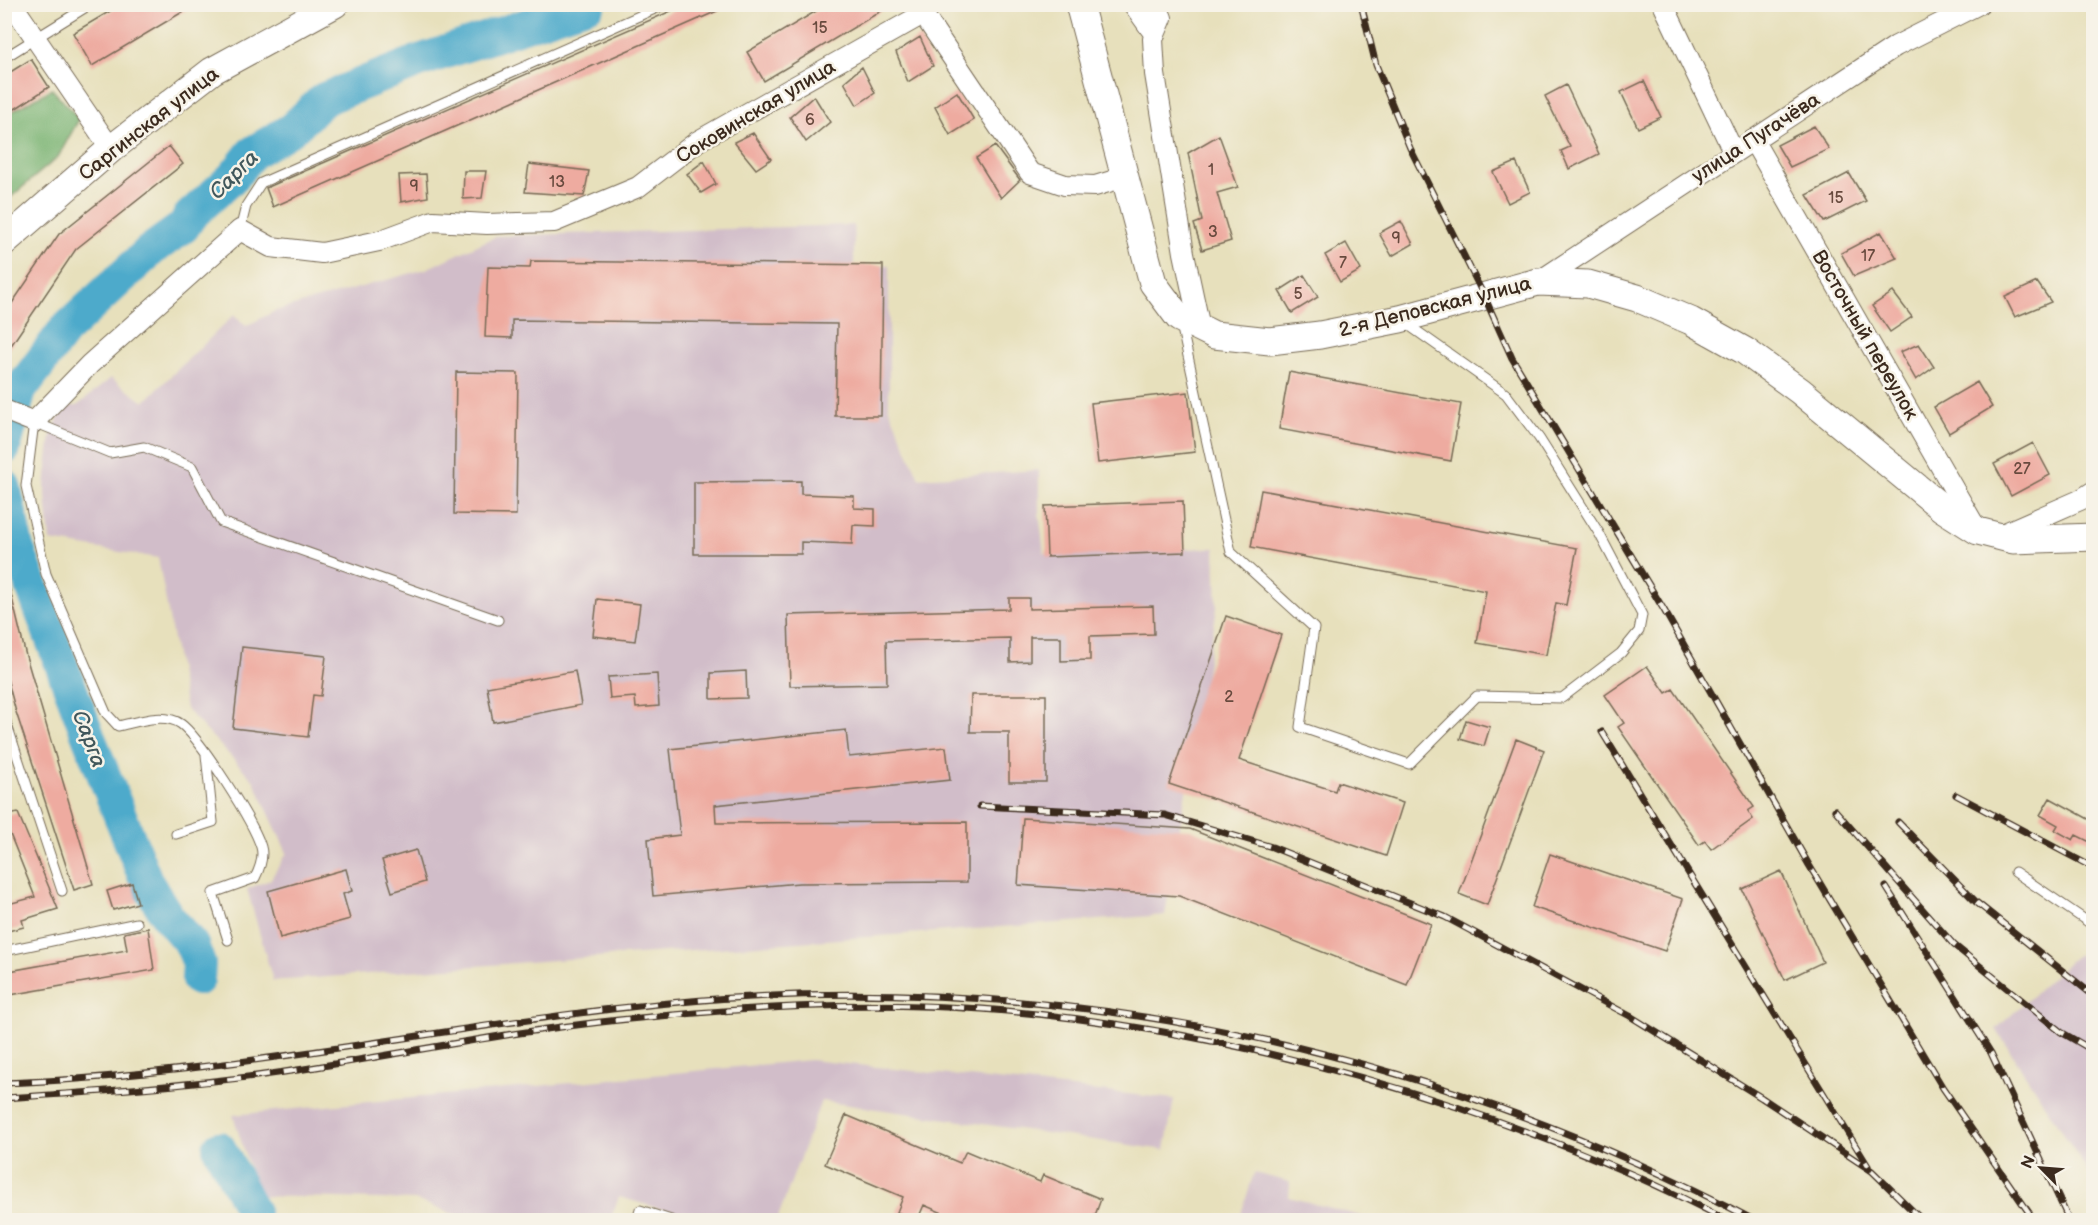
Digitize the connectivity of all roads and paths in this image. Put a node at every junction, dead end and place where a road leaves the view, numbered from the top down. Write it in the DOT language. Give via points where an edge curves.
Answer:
graph roads {
  1 [pos="12,4"];
  2 [pos="91,4"];
  3 [pos="335,4"];
  4 [pos="666,4"];
  5 [pos="1078,4"];
  6 [pos="1133,4"];
  7 [pos="1156,4"];
  8 [pos="1663,4"];
  9 [pos="1979,4"];
  10 [pos="1155,35"];
  11 [pos="36,38"];
  12 [pos="4,58"];
  13 [pos="1753,140"];
  14 [pos="111,149"];
  15 [pos="1734,153"];
  16 [pos="1125,177"];
  17 [pos="240,230"];
  18 [pos="4,242"];
  19 [pos="1539,282"];
  20 [pos="1400,319"];
  21 [pos="1190,323"];
  22 [pos="4,410"];
  23 [pos="34,422"];
  24 [pos="2094,491"];
  25 [pos="1988,533"];
  26 [pos="2094,537"];
  27 [pos="498,620"];
  28 [pos="4,716"];
  29 [pos="206,754"];
  30 [pos="176,834"];
  31 [pos="2015,872"];
  32 [pos="62,891"];
  33 [pos="137,923"];
  34 [pos="2094,926"];
  35 [pos="228,940"];
  36 [pos="4,951"];
  37 [pos="637,1221"];
  38 [pos="671,1221"];
  1 -- 11 [label="street"];
  2 -- 11 [label="lane"];
  3 -- 14 [label="street, Саргинская улица" via="212,71"];
  4 -- 17 [label="lane" via="261,183 246,206"];
  5 -- 16 [label="street"];
  6 -- 10 [label="street"];
  7 -- 10 [label="street" via="1162,18"];
  8 -- 15 [label="street"];
  9 -- 13 [label="street, улица Пугачёва" via="1896,45"];
  10 -- 21 [label="street" via="1155,74"];
  11 -- 12 [label="lane"];
  11 -- 14 [label="street"];
  13 -- 15 [label="street, улица Пугачёва"];
  13 -- 25 [label="street, Восточный переулок"];
  14 -- 18 [label="street, Саргинская улица"];
  15 -- 19 [label="street, улица Пугачёва"];
  16 -- 17 [label="street, Соковинская улица" via="1095,186 1065,185 1030,173 923,14 698,141 638,187 554,222 433,222 379,241 322,253 271,247"];
  16 -- 21 [label="street" via="1153,283"];
  17 -- 23 [label="street" via="90,364"];
  19 -- 20 [label="street, 2-я Деповская улица"];
  19 -- 25 [label="street, 2-я Деповская улица" via="1588,284 1637,298 1691,321 1745,351 1942,508"];
  20 -- 21 [label="street, 2-я Деповская улица" via="1270,341 1214,335"];
  20 -- 21 [label="lane" via="1506,394 1599,533 1642,615 1639,632 1622,653 1562,698 1477,696 1409,764 1300,727 1314,628 1231,552"];
  22 -- 23 [label="street"];
  23 -- 27 [label="lane" via="110,453 144,447 192,467 221,522"];
  23 -- 29 [label="lane" via="26,486 45,574 106,713 118,726 162,717 180,723"];
  24 -- 25 [label="street" via="2080,500"];
  25 -- 26 [label="street, 2-я Деповская улица" via="2013,540"];
  28 -- 32 [label="lane"];
  29 -- 30 [label="lane" via="213,822"];
  29 -- 35 [label="lane" via="262,848 255,878 213,893"];
  31 -- 34 [label="lane"];
  33 -- 36 [label="lane"];
  37 -- 38 [label="lane" via="640,1210"];
}
